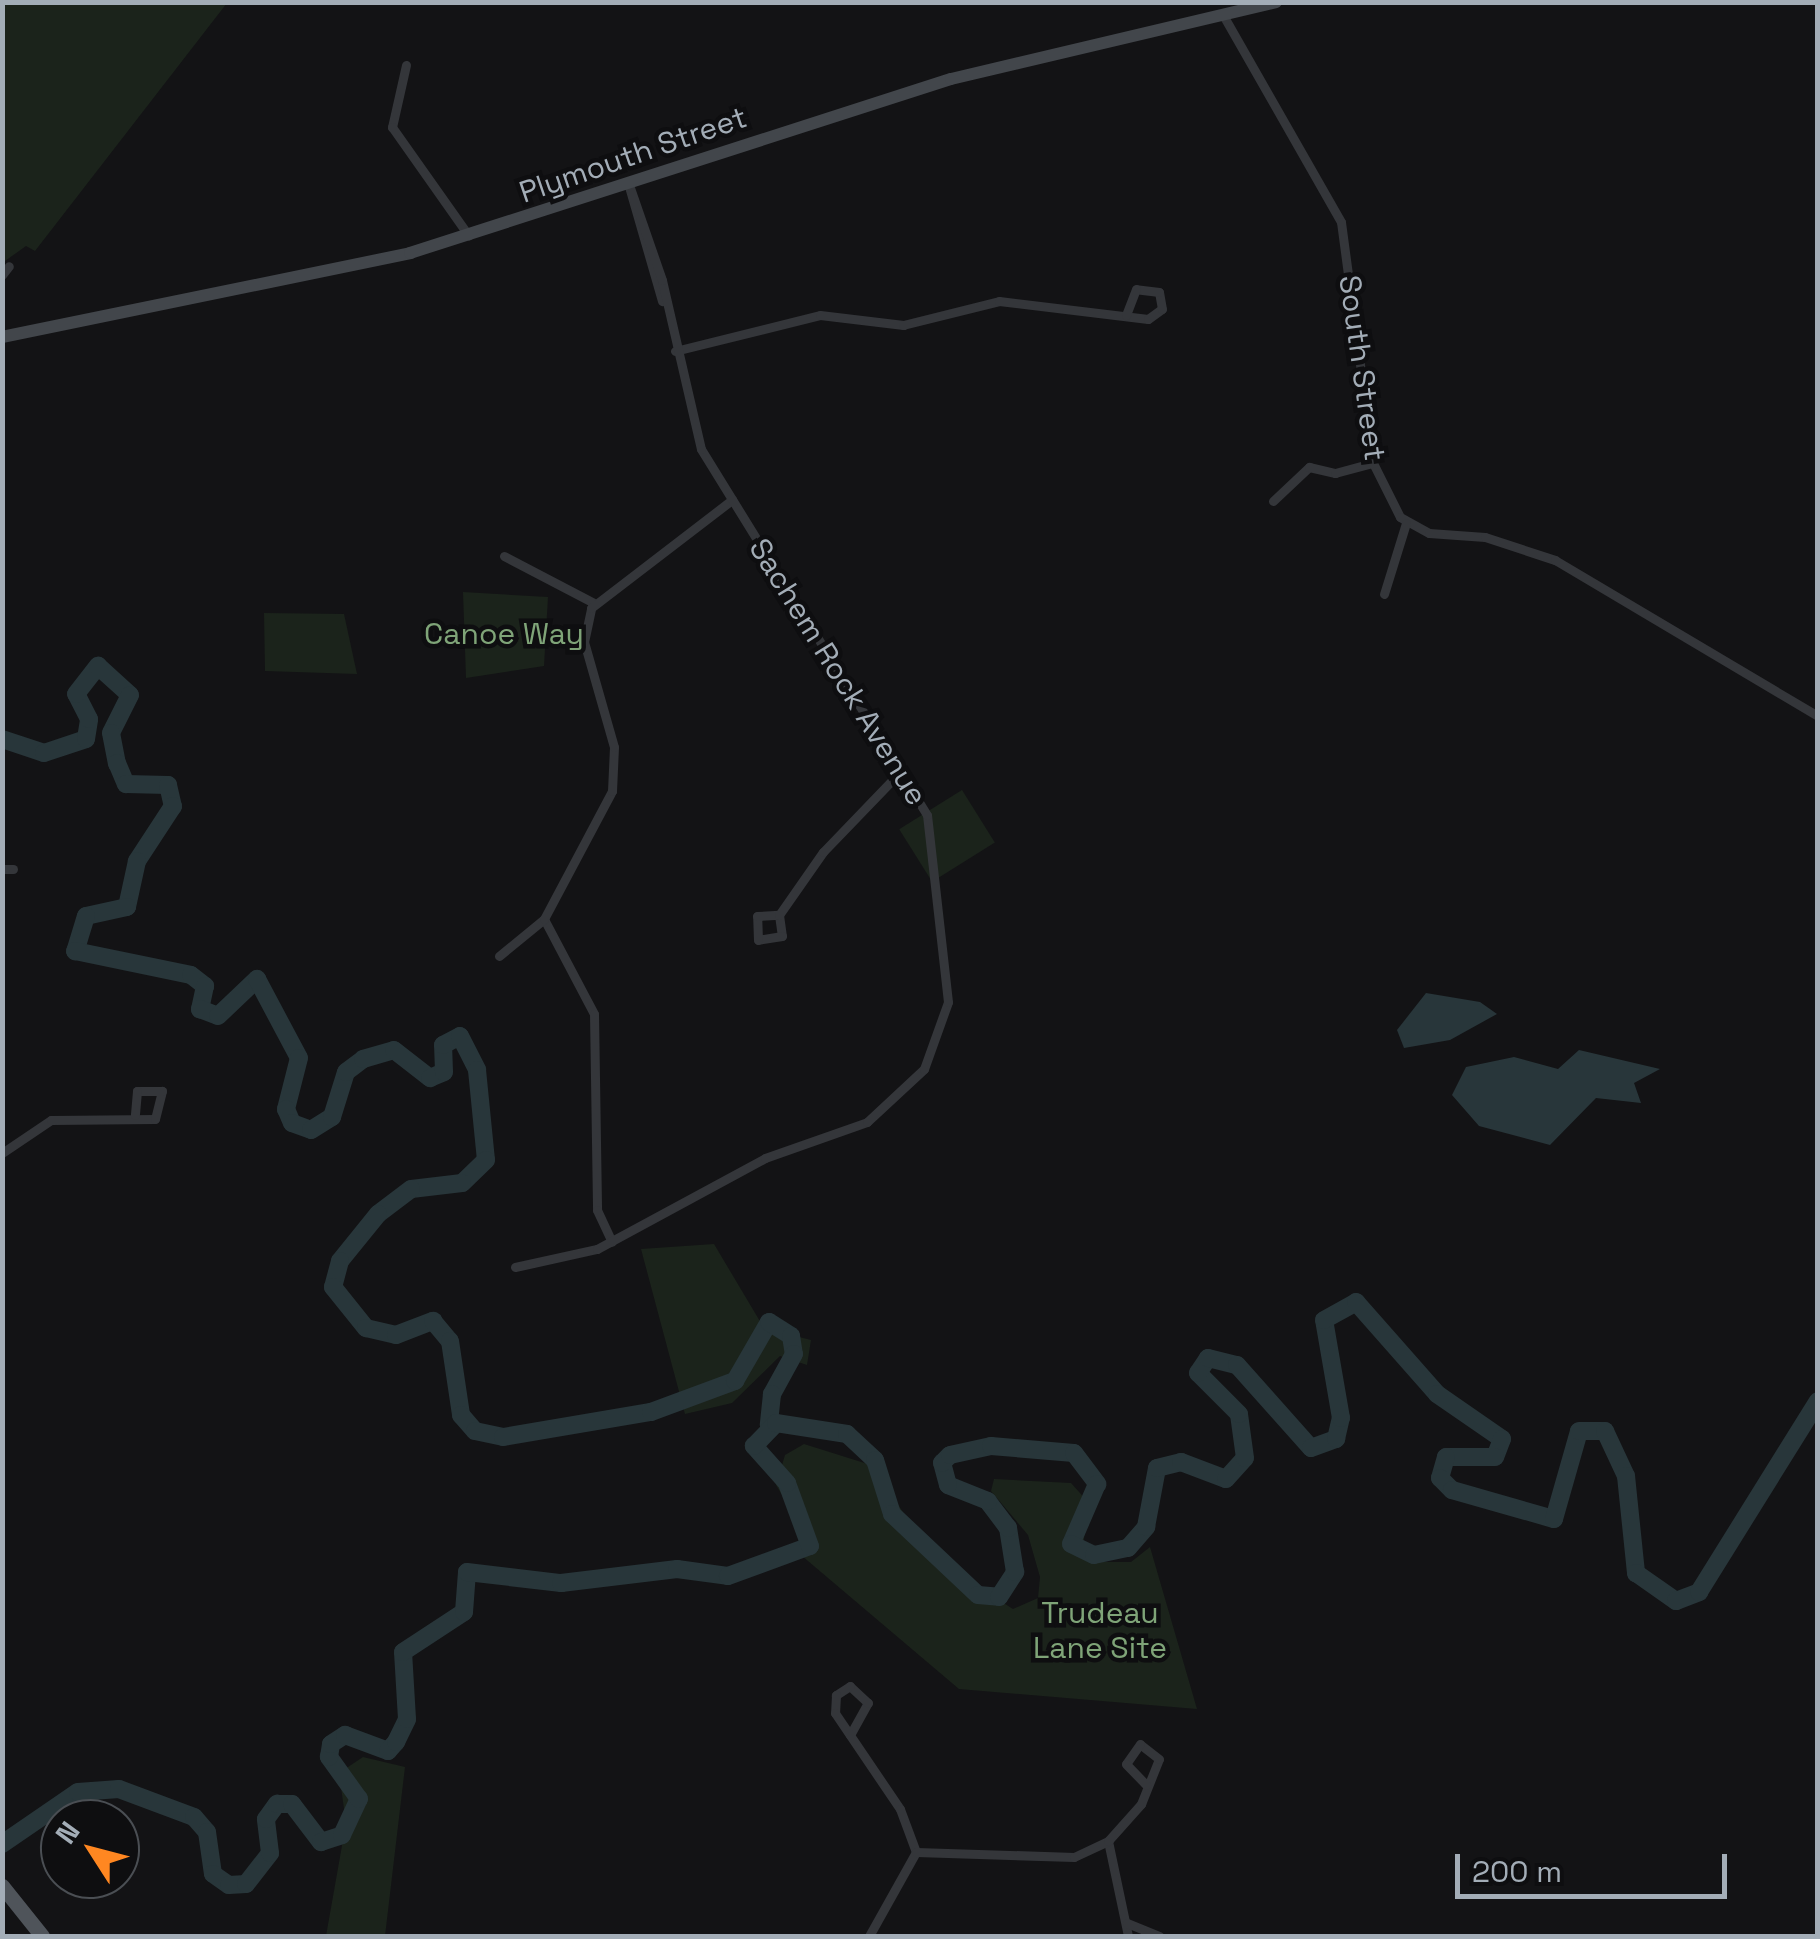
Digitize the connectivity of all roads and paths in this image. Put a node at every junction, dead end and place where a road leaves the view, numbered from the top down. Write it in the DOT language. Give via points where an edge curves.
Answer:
graph roads {
  1 [pos="1276,2"];
  2 [pos="1251,6"];
  3 [pos="1223,15"];
  4 [pos="406,65"];
  5 [pos="628,182"];
  6 [pos="468,236"];
  7 [pos="1126,315"];
  8 [pos="2,338"];
  9 [pos="675,351"];
  10 [pos="1374,462"];
  11 [pos="732,500"];
  12 [pos="1273,501"];
  13 [pos="1406,523"];
  14 [pos="504,556"];
  15 [pos="1384,594"];
  16 [pos="594,603"];
  17 [pos="1818,716"];
  18 [pos="902,770"];
  19 [pos="778,915"];
  20 [pos="544,919"];
  21 [pos="499,956"];
  22 [pos="136,1115"];
  23 [pos="2,1153"];
  24 [pos="612,1242"];
  25 [pos="515,1267"];
  26 [pos="850,1735"];
  27 [pos="1146,1785"];
  28 [pos="1108,1842"];
  29 [pos="916,1852"];
  30 [pos="2,1886"];
  31 [pos="1127,1923"];
  32 [pos="42,1936"];
  33 [pos="868,1936"];
  34 [pos="1128,1936"];
  35 [pos="1160,1936"];
  1 -- 2 [label="main road, Plymouth Street"];
  2 -- 3 [label="main road, Plymouth Street"];
  3 -- 5 [label="main road, Plymouth Street" via="988,69"];
  3 -- 10 [label="street, South Street" via="1340,222"];
  4 -- 6 [label="street" via="392,128"];
  5 -- 6 [label="main road, Plymouth Street"];
  5 -- 9 [label="street, Sachem Rock Avenue"];
  6 -- 8 [label="main road, Plymouth Street"];
  7 -- 7 [label="street" via="1138,288 1159,292 1156,316"];
  7 -- 9 [label="street" via="999,301 910,324 820,315"];
  9 -- 11 [label="street, Sachem Rock Avenue" via="696,437"];
  10 -- 12 [label="street" via="1335,473 1308,467"];
  10 -- 13 [label="street, South Street"];
  11 -- 16 [label="street"];
  11 -- 18 [label="street, Sachem Rock Avenue"];
  13 -- 15 [label="street"];
  13 -- 17 [label="street" via="1555,560"];
  14 -- 16 [label="street"];
  16 -- 20 [label="street" via="584,642 615,779"];
  18 -- 19 [label="street" via="823,852"];
  18 -- 24 [label="street, Sachem Rock Avenue" via="937,853 948,1002 932,1056 866,1122 765,1158"];
  20 -- 21 [label="street"];
  20 -- 24 [label="street" via="594,1014 597,1210"];
  22 -- 23 [label="street" via="51,1120"];
  24 -- 25 [label="street, Sachem Rock Avenue"];
  26 -- 26 [label="street" via="833,1704 850,1686 868,1703"];
  26 -- 29 [label="street" via="900,1810"];
  27 -- 27 [label="street" via="1159,1758 1140,1744 1126,1764"];
  27 -- 28 [label="street"];
  28 -- 29 [label="street" via="1052,1859"];
  28 -- 31 [label="street"];
  29 -- 33 [label="street"];
  30 -- 32 [label="main road"];
  31 -- 34 [label="street"];
  31 -- 35 [label="street"];
}
